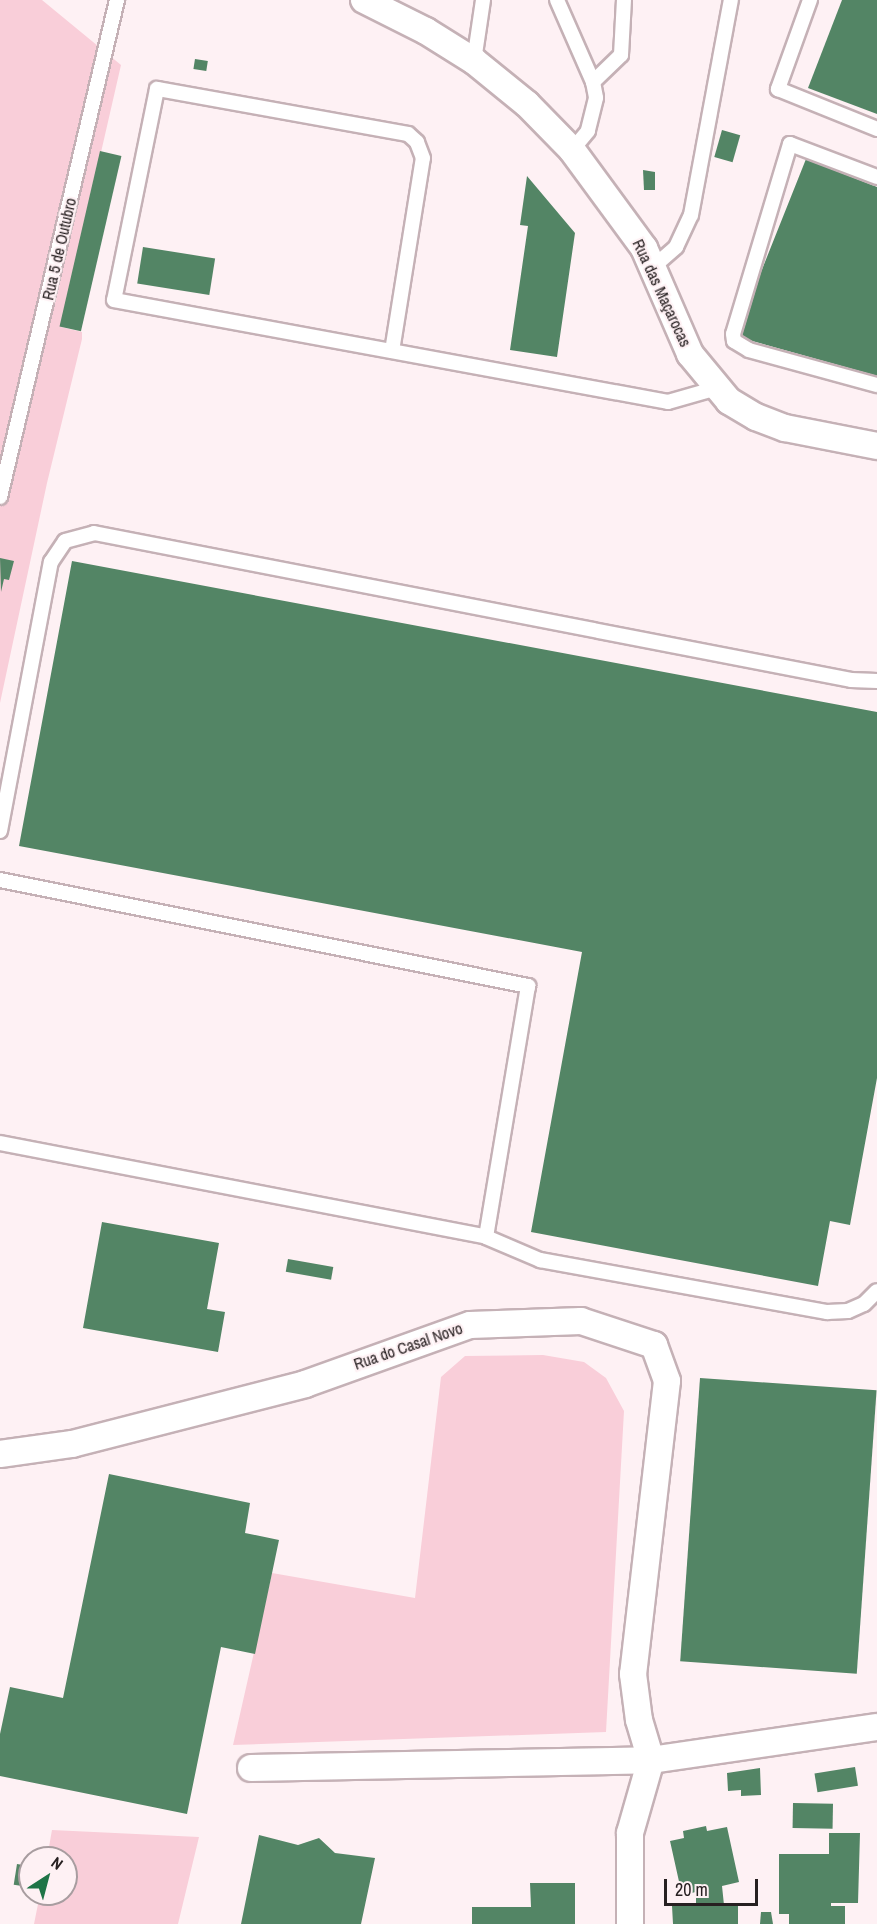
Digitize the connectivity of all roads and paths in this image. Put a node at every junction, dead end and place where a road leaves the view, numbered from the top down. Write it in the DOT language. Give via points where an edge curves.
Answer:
graph roads {
  1 [pos="117,0"];
  2 [pos="364,0"];
  3 [pos="483,0"];
  4 [pos="556,0"];
  5 [pos="624,0"];
  6 [pos="731,0"];
  7 [pos="810,0"];
  8 [pos="474,61"];
  9 [pos="593,82"];
  10 [pos="877,129"];
  11 [pos="572,150"];
  12 [pos="877,177"];
  13 [pos="652,268"];
  14 [pos="392,351"];
  15 [pos="877,384"];
  16 [pos="717,388"];
  17 [pos="877,446"];
  18 [pos="0,497"];
  19 [pos="877,681"];
  20 [pos="0,831"];
  21 [pos="0,880"];
  22 [pos="0,1143"];
  23 [pos="486,1237"];
  24 [pos="877,1291"];
  25 [pos="0,1454"];
  26 [pos="877,1726"];
  27 [pos="651,1760"];
  28 [pos="251,1768"];
  29 [pos="630,1924"];
  1 -- 18 [label="lane, Rua 5 de Outubro"];
  2 -- 8 [label="street, Rua das Maçarocas"];
  3 -- 8 [label="lane"];
  4 -- 9 [label="lane"];
  5 -- 9 [label="lane" via="621,55"];
  6 -- 13 [label="lane" via="691,215 676,247"];
  7 -- 10 [label="lane" via="778,89"];
  8 -- 11 [label="street, Rua das Maçarocas" via="527,104"];
  9 -- 11 [label="lane" via="595,112 588,131"];
  11 -- 13 [label="street, Rua das Maçarocas" via="608,195"];
  12 -- 15 [label="lane" via="790,144 733,334 734,340 749,350"];
  13 -- 16 [label="street, Rua das Maçarocas" via="690,354"];
  14 -- 14 [label="lane" via="114,300 158,89 408,134 417,142 423,158"];
  14 -- 16 [label="lane" via="668,402"];
  16 -- 17 [label="street, Rua das Maçarocas" via="729,401 756,417 786,428"];
  19 -- 20 [label="lane" via="851,680 93,533 65,541 51,562"];
  21 -- 23 [label="lane" via="528,986"];
  22 -- 23 [label="lane"];
  23 -- 24 [label="lane" via="540,1260 827,1312 848,1311 864,1304"];
  25 -- 27 [label="street, Rua do Casal Novo" via="72,1444 305,1384 470,1324 581,1321 654,1345 667,1381 633,1674 639,1720"];
  26 -- 27 [label="street"];
  27 -- 28 [label="street"];
  27 -- 29 [label="street" via="630,1833"];
}
